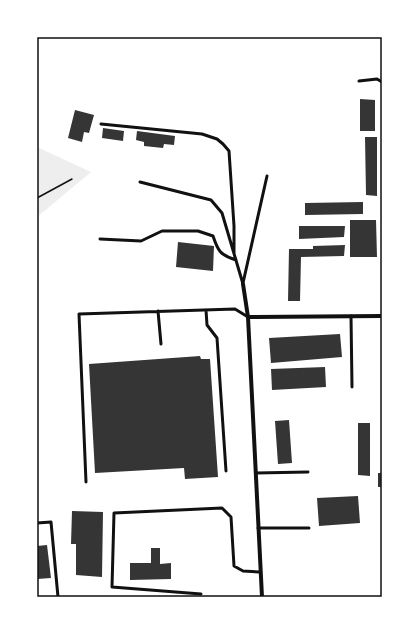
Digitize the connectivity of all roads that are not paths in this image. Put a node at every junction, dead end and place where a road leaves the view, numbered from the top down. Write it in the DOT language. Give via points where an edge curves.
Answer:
graph roads {
  1 [pos="359,81"];
  2 [pos="382,82"];
  3 [pos="102,124"];
  4 [pos="267,176"];
  5 [pos="140,182"];
  6 [pos="100,239"];
  7 [pos="234,253"];
  8 [pos="236,260"];
  9 [pos="243,284"];
  10 [pos="206,310"];
  11 [pos="158,311"];
  12 [pos="351,316"];
  13 [pos="382,316"];
  14 [pos="248,317"];
  15 [pos="161,344"];
  16 [pos="352,387"];
  17 [pos="226,471"];
  18 [pos="308,472"];
  19 [pos="256,473"];
  20 [pos="86,482"];
  21 [pos="37,523"];
  22 [pos="258,528"];
  23 [pos="309,528"];
  24 [pos="260,572"];
  25 [pos="201,594"];
  26 [pos="58,597"];
  27 [pos="262,597"];
  1 -- 2 [label="lane" via="377,79"];
  3 -- 7 [label="lane" via="202,134 223,144 229,151"];
  4 -- 9 [label="lane"];
  5 -- 7 [label="lane" via="211,200 222,213"];
  6 -- 8 [label="lane" via="141,241 162,231 198,231 213,236 218,251"];
  7 -- 8 [label="lane"];
  8 -- 9 [label="lane"];
  9 -- 14 [label="street"];
  10 -- 11 [label="lane"];
  10 -- 14 [label="lane" via="235,309"];
  10 -- 17 [label="lane" via="207,325 217,338"];
  11 -- 15 [label="lane"];
  11 -- 20 [label="lane" via="79,314"];
  12 -- 13 [label="street"];
  12 -- 14 [label="street"];
  12 -- 16 [label="lane"];
  14 -- 19 [label="street"];
  18 -- 19 [label="lane"];
  19 -- 22 [label="street"];
  21 -- 26 [label="lane" via="51,522"];
  22 -- 23 [label="lane"];
  22 -- 24 [label="street"];
  24 -- 25 [label="lane" via="243,571 234,566 232,517 222,508 114,513 112,587"];
  24 -- 27 [label="street"];
}
